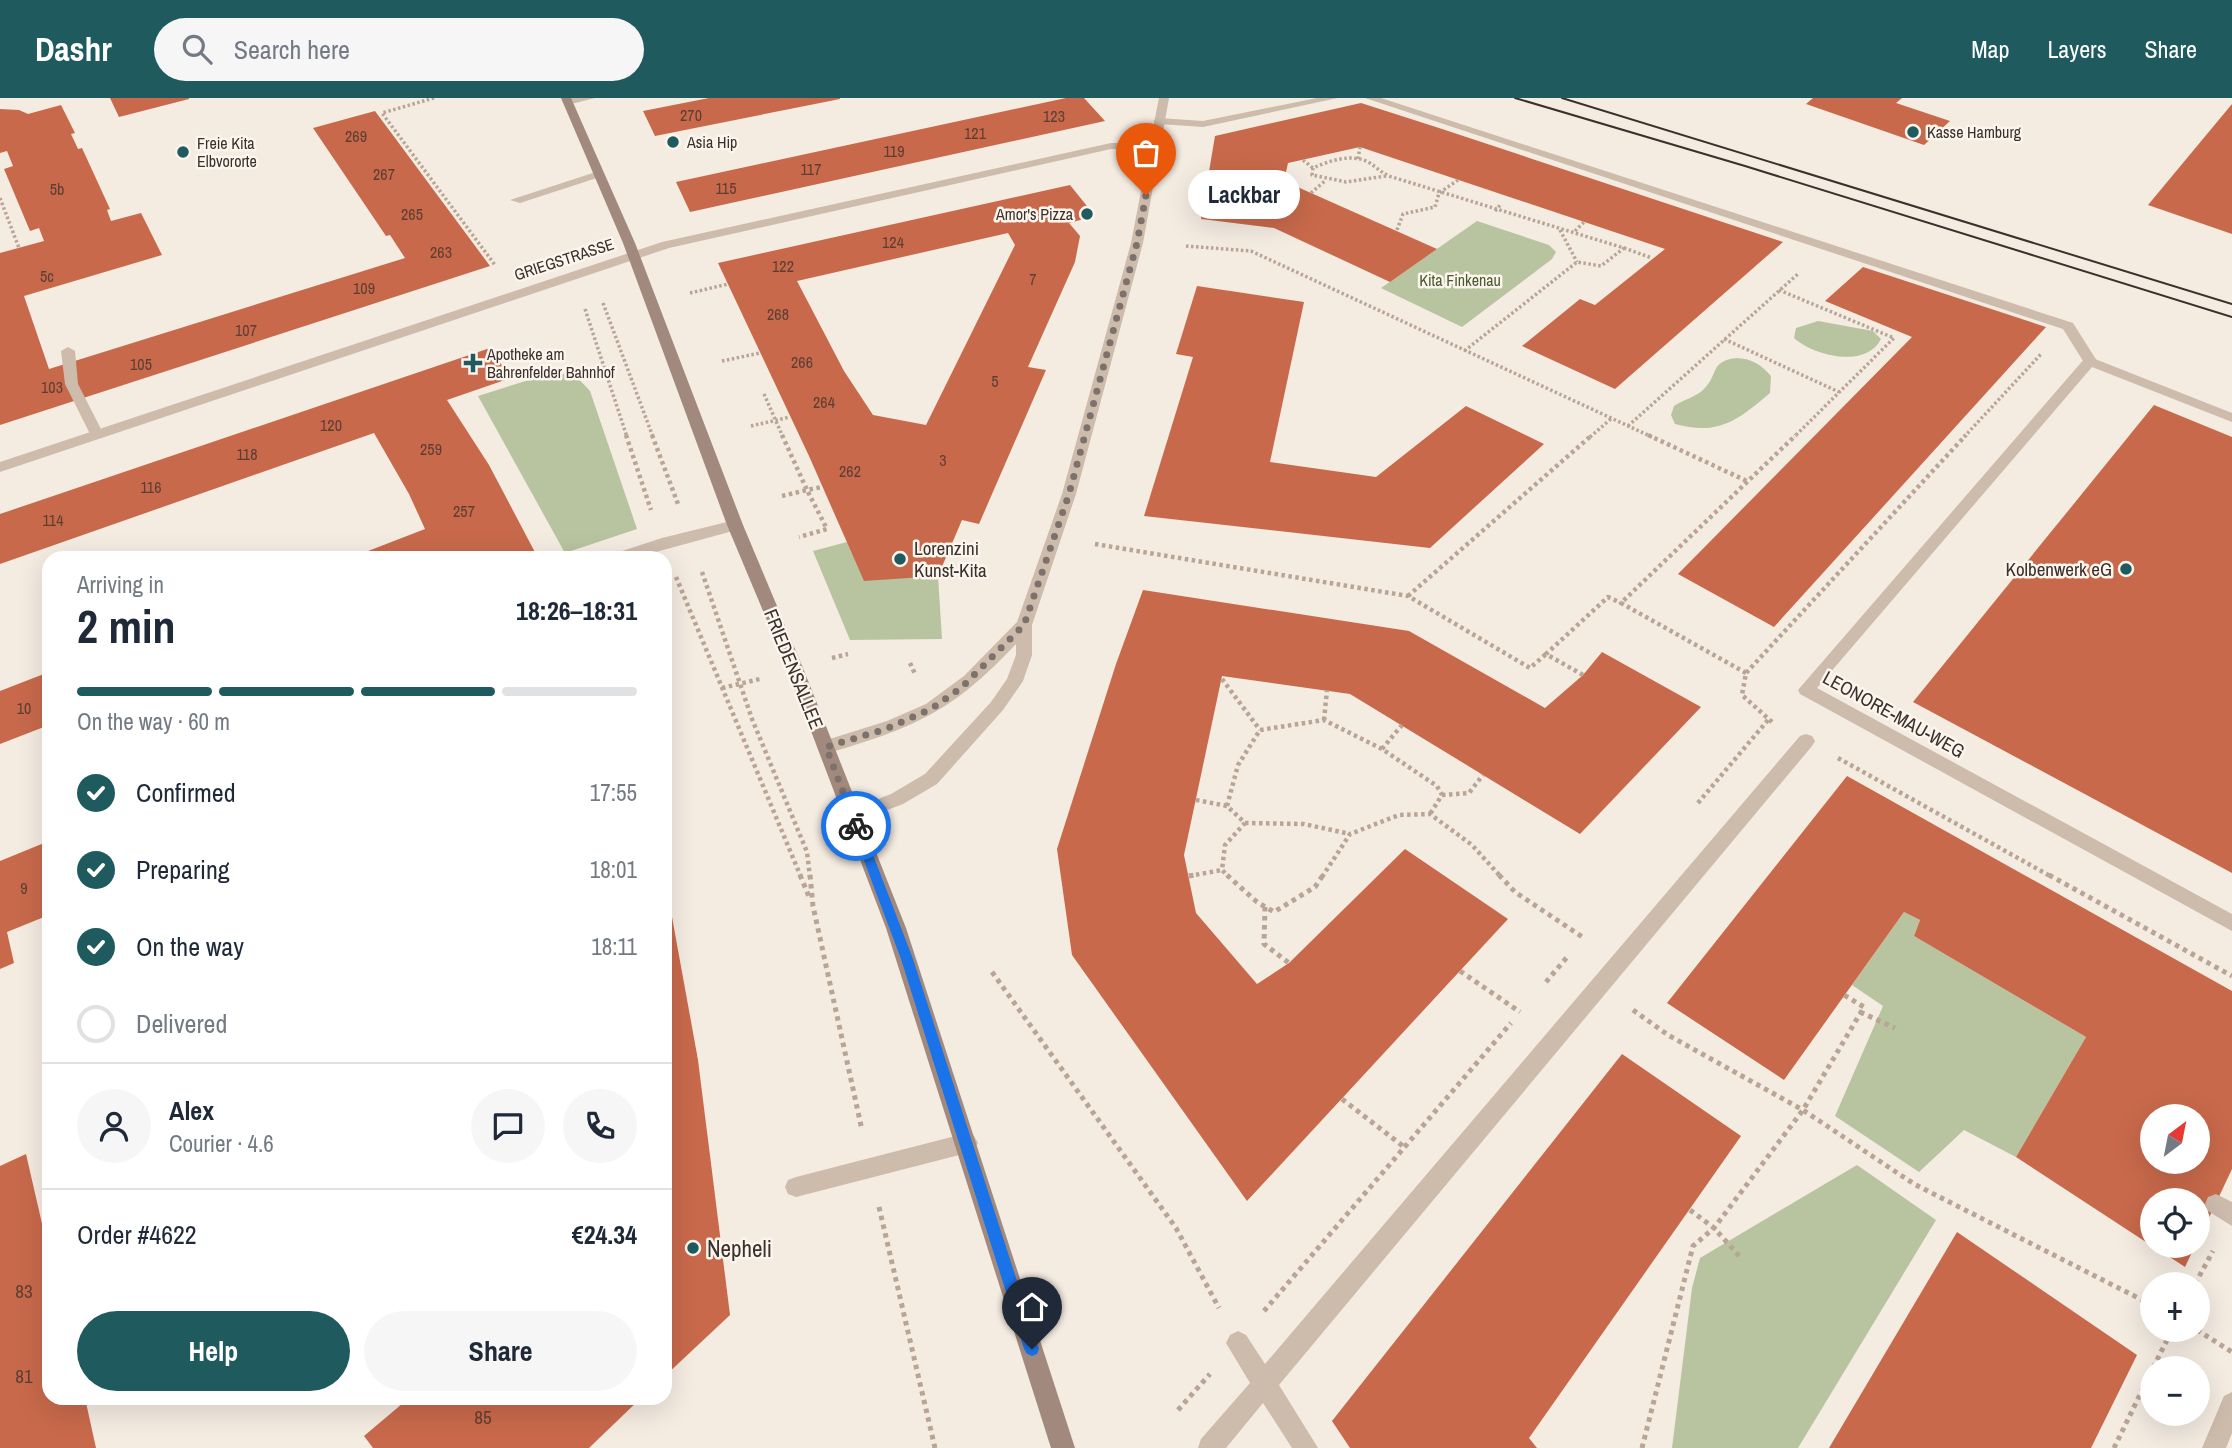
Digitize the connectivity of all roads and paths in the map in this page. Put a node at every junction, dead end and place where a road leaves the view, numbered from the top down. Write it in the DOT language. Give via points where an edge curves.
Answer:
graph roads {
  1 [pos="434,98"];
  2 [pos="590,98"];
  3 [pos="1164,98"];
  4 [pos="1333,98"];
  5 [pos="1370,98"];
  6 [pos="566,100"];
  7 [pos="1159,121"];
  8 [pos="1155,147"];
  9 [pos="1360,147"];
  10 [pos="1358,159"];
  11 [pos="1303,160"];
  12 [pos="1313,167"];
  13 [pos="599,174"];
  14 [pos="1386,176"];
  15 [pos="1326,180"];
  16 [pos="1458,180"];
  17 [pos="1311,192"];
  18 [pos="1439,193"];
  19 [pos="0,198"];
  20 [pos="516,200"];
  21 [pos="1501,204"];
  22 [pos="1495,211"];
  23 [pos="1584,222"];
  24 [pos="1397,230"];
  25 [pos="1560,230"];
  26 [pos="1574,231"];
  27 [pos="1186,246"];
  28 [pos="1830,246"];
  29 [pos="19,248"];
  30 [pos="1624,248"];
  31 [pos="633,255"];
  32 [pos="1652,258"];
  33 [pos="1577,262"];
  34 [pos="727,284"];
  35 [pos="1779,290"];
  36 [pos="516,293"];
  37 [pos="690,293"];
  38 [pos="583,302"];
  39 [pos="2068,326"];
  40 [pos="1724,339"];
  41 [pos="68,351"];
  42 [pos="1463,352"];
  43 [pos="760,353"];
  44 [pos="722,361"];
  45 [pos="2090,361"];
  46 [pos="1839,391"];
  47 [pos="765,394"];
  48 [pos="790,417"];
  49 [pos="1612,418"];
  50 [pos="2232,418"];
  51 [pos="776,420"];
  52 [pos="751,426"];
  53 [pos="1628,426"];
  54 [pos="97,435"];
  55 [pos="0,467"];
  56 [pos="1749,482"];
  57 [pos="822,487"];
  58 [pos="807,490"];
  59 [pos="782,496"];
  60 [pos="735,525"];
  61 [pos="799,537"];
  62 [pos="662,543"];
  63 [pos="1094,544"];
  64 [pos="639,551"];
  65 [pos="665,551"];
  66 [pos="672,567"];
  67 [pos="1408,596"];
  68 [pos="1621,603"];
  69 [pos="1024,625"];
  70 [pos="1546,654"];
  71 [pos="1746,673"];
  72 [pos="1583,675"];
  73 [pos="1222,679"];
  74 [pos="1327,690"];
  75 [pos="1324,720"];
  76 [pos="1768,720"];
  77 [pos="1402,725"];
  78 [pos="1260,730"];
  79 [pos="1806,741"];
  80 [pos="826,747"];
  81 [pos="1382,749"];
  82 [pos="1483,775"];
  83 [pos="1442,795"];
  84 [pos="1196,800"];
  85 [pos="1227,806"];
  86 [pos="1692,810"];
  87 [pos="1430,814"];
  88 [pos="853,817"];
  89 [pos="1245,823"];
  90 [pos="1350,834"];
  91 [pos="1222,870"];
  92 [pos="1189,876"];
  93 [pos="813,906"];
  94 [pos="1265,907"];
  95 [pos="2232,923"];
  96 [pos="1593,927"];
  97 [pos="1584,938"];
  98 [pos="1577,946"];
  99 [pos="1570,954"];
  100 [pos="1563,961"];
  101 [pos="1289,963"];
  102 [pos="1460,971"];
  103 [pos="992,972"];
  104 [pos="2232,976"];
  105 [pos="1598,986"];
  106 [pos="1537,992"];
  107 [pos="1844,995"];
  108 [pos="1529,1002"];
  109 [pos="1520,1012"];
  110 [pos="1860,1012"];
  111 [pos="1895,1028"];
  112 [pos="1342,1099"];
  113 [pos="1803,1110"];
  114 [pos="967,1143"];
  115 [pos="1404,1147"];
  116 [pos="796,1186"];
  117 [pos="1690,1210"];
  118 [pos="1714,1228"];
  119 [pos="1742,1259"];
  120 [pos="2140,1300"];
  121 [pos="2210,1338"];
  122 [pos="1238,1343"];
  123 [pos="2232,1352"];
  124 [pos="1264,1383"];
  125 [pos="2140,1395"];
  126 [pos="2232,1404"];
  127 [pos="1178,1410"];
  128 [pos="1063,1448"];
  129 [pos="1210,1448"];
  130 [pos="1306,1448"];
  131 [pos="1642,1448"];
  132 [pos="2114,1448"];
  133 [pos="2214,1448"];
  1 -- 36 [label="path" via="382,113"];
  2 -- 6 [label="street"];
  3 -- 7 [label="street"];
  4 -- 7 [label="street" via="1203,124"];
  5 -- 28 [label="street"];
  6 -- 13 [label="street, FRIEDENSALLEE"];
  7 -- 8 [label="street"];
  8 -- 31 [label="street, GRIEGSTRASSE" via="1111,146"];
  8 -- 69 [label="street" via="1137,243 1069,494"];
  9 -- 10 [label="path"];
  10 -- 12 [label="path"];
  10 -- 14 [label="path" via="1370,162"];
  11 -- 12 [label="path"];
  12 -- 15 [label="path" via="1312,175"];
  13 -- 20 [label="street"];
  13 -- 31 [label="street, FRIEDENSALLEE"];
  14 -- 15 [label="path"];
  14 -- 18 [label="path"];
  15 -- 17 [label="path"];
  16 -- 18 [label="path"];
  18 -- 22 [label="path"];
  18 -- 24 [label="path" via="1435,207 1403,214"];
  19 -- 29 [label="path"];
  21 -- 22 [label="path"];
  22 -- 25 [label="path"];
  23 -- 26 [label="path"];
  25 -- 26 [label="path"];
  25 -- 33 [label="path"];
  26 -- 30 [label="path"];
  27 -- 42 [label="path" via="1251,251"];
  28 -- 35 [label="path"];
  28 -- 39 [label="street"];
  30 -- 32 [label="path"];
  30 -- 33 [label="path" via="1601,266"];
  31 -- 36 [label="street, GRIEGSTRASSE"];
  31 -- 60 [label="street, FRIEDENSALLEE"];
  33 -- 42 [label="path"];
  34 -- 37 [label="path"];
  35 -- 40 [label="path"];
  35 -- 46 [label="path" via="1894,338"];
  36 -- 54 [label="street, GRIEGSTRASSE"];
  38 -- 62 [label="path"];
  39 -- 45 [label="street"];
  39 -- 71 [label="path"];
  40 -- 46 [label="path"];
  40 -- 53 [label="path"];
  41 -- 54 [label="street" via="66,363 78,400"];
  42 -- 49 [label="path"];
  43 -- 44 [label="path"];
  45 -- 50 [label="street"];
  45 -- 95 [label="street, LEONORE-MAU-WEG" via="1806,690"];
  46 -- 56 [label="path"];
  47 -- 51 [label="path"];
  48 -- 51 [label="path"];
  49 -- 53 [label="path"];
  49 -- 67 [label="path"];
  51 -- 52 [label="path"];
  51 -- 58 [label="path"];
  53 -- 56 [label="path"];
  54 -- 55 [label="street, GRIEGSTRASSE"];
  56 -- 68 [label="path"];
  57 -- 58 [label="path"];
  58 -- 59 [label="path"];
  58 -- 61 [label="path" via="827,529"];
  60 -- 62 [label="street"];
  60 -- 80 [label="street, FRIEDENSALLEE"];
  62 -- 64 [label="street"];
  62 -- 65 [label="path"];
  63 -- 67 [label="path"];
  66 -- 93 [label="path"];
  67 -- 70 [label="path" via="1530,668"];
  68 -- 70 [label="path" via="1608,597"];
  68 -- 71 [label="path"];
  69 -- 80 [label="street" via="961,688 931,709"];
  69 -- 88 [label="street" via="1024,655 1014,681 979,728 931,779"];
  70 -- 72 [label="path"];
  71 -- 76 [label="path" via="1742,695"];
  73 -- 78 [label="path"];
  74 -- 75 [label="path"];
  75 -- 78 [label="path"];
  75 -- 81 [label="path"];
  76 -- 79 [label="path"];
  76 -- 86 [label="path"];
  77 -- 81 [label="path"];
  78 -- 85 [label="path" via="1245,747 1233,774"];
  79 -- 104 [label="path"];
  79 -- 105 [label="street"];
  80 -- 88 [label="street, FRIEDENSALLEE"];
  81 -- 83 [label="path" via="1415,769"];
  82 -- 83 [label="path" via="1469,793"];
  83 -- 87 [label="path"];
  84 -- 85 [label="path"];
  85 -- 89 [label="path"];
  87 -- 90 [label="path" via="1399,815"];
  87 -- 97 [label="path" via="1472,845 1515,892"];
  88 -- 114 [label="street, FRIEDENSALLEE" via="907,959"];
  89 -- 90 [label="path" via="1304,824"];
  89 -- 91 [label="path" via="1225,845"];
  90 -- 94 [label="path" via="1315,887 1274,912"];
  91 -- 92 [label="path"];
  91 -- 94 [label="path"];
  94 -- 101 [label="path" via="1264,944"];
  96 -- 97 [label="path"];
  97 -- 98 [label="path"];
  99 -- 100 [label="path"];
  100 -- 105 [label="path"];
  100 -- 106 [label="path"];
  102 -- 109 [label="path"];
  103 -- 122 [label="path" via="1176,1228"];
  105 -- 113 [label="path" via="1668,1035"];
  105 -- 124 [label="street"];
  107 -- 110 [label="path" via="1864,1007"];
  108 -- 109 [label="path"];
  109 -- 115 [label="path"];
  110 -- 111 [label="path"];
  110 -- 113 [label="path"];
  112 -- 115 [label="path"];
  113 -- 118 [label="path"];
  113 -- 120 [label="path" via="1914,1184"];
  114 -- 116 [label="street"];
  114 -- 128 [label="street, FRIEDENSALLEE"];
  115 -- 122 [label="path"];
  117 -- 118 [label="path"];
  118 -- 119 [label="path"];
  118 -- 131 [label="path" via="1693,1246"];
  121 -- 123 [label="path"];
  122 -- 124 [label="street"];
  122 -- 127 [label="path"];
  124 -- 129 [label="street"];
  124 -- 130 [label="street"];
  125 -- 132 [label="path"];
  126 -- 133 [label="street"];
}
